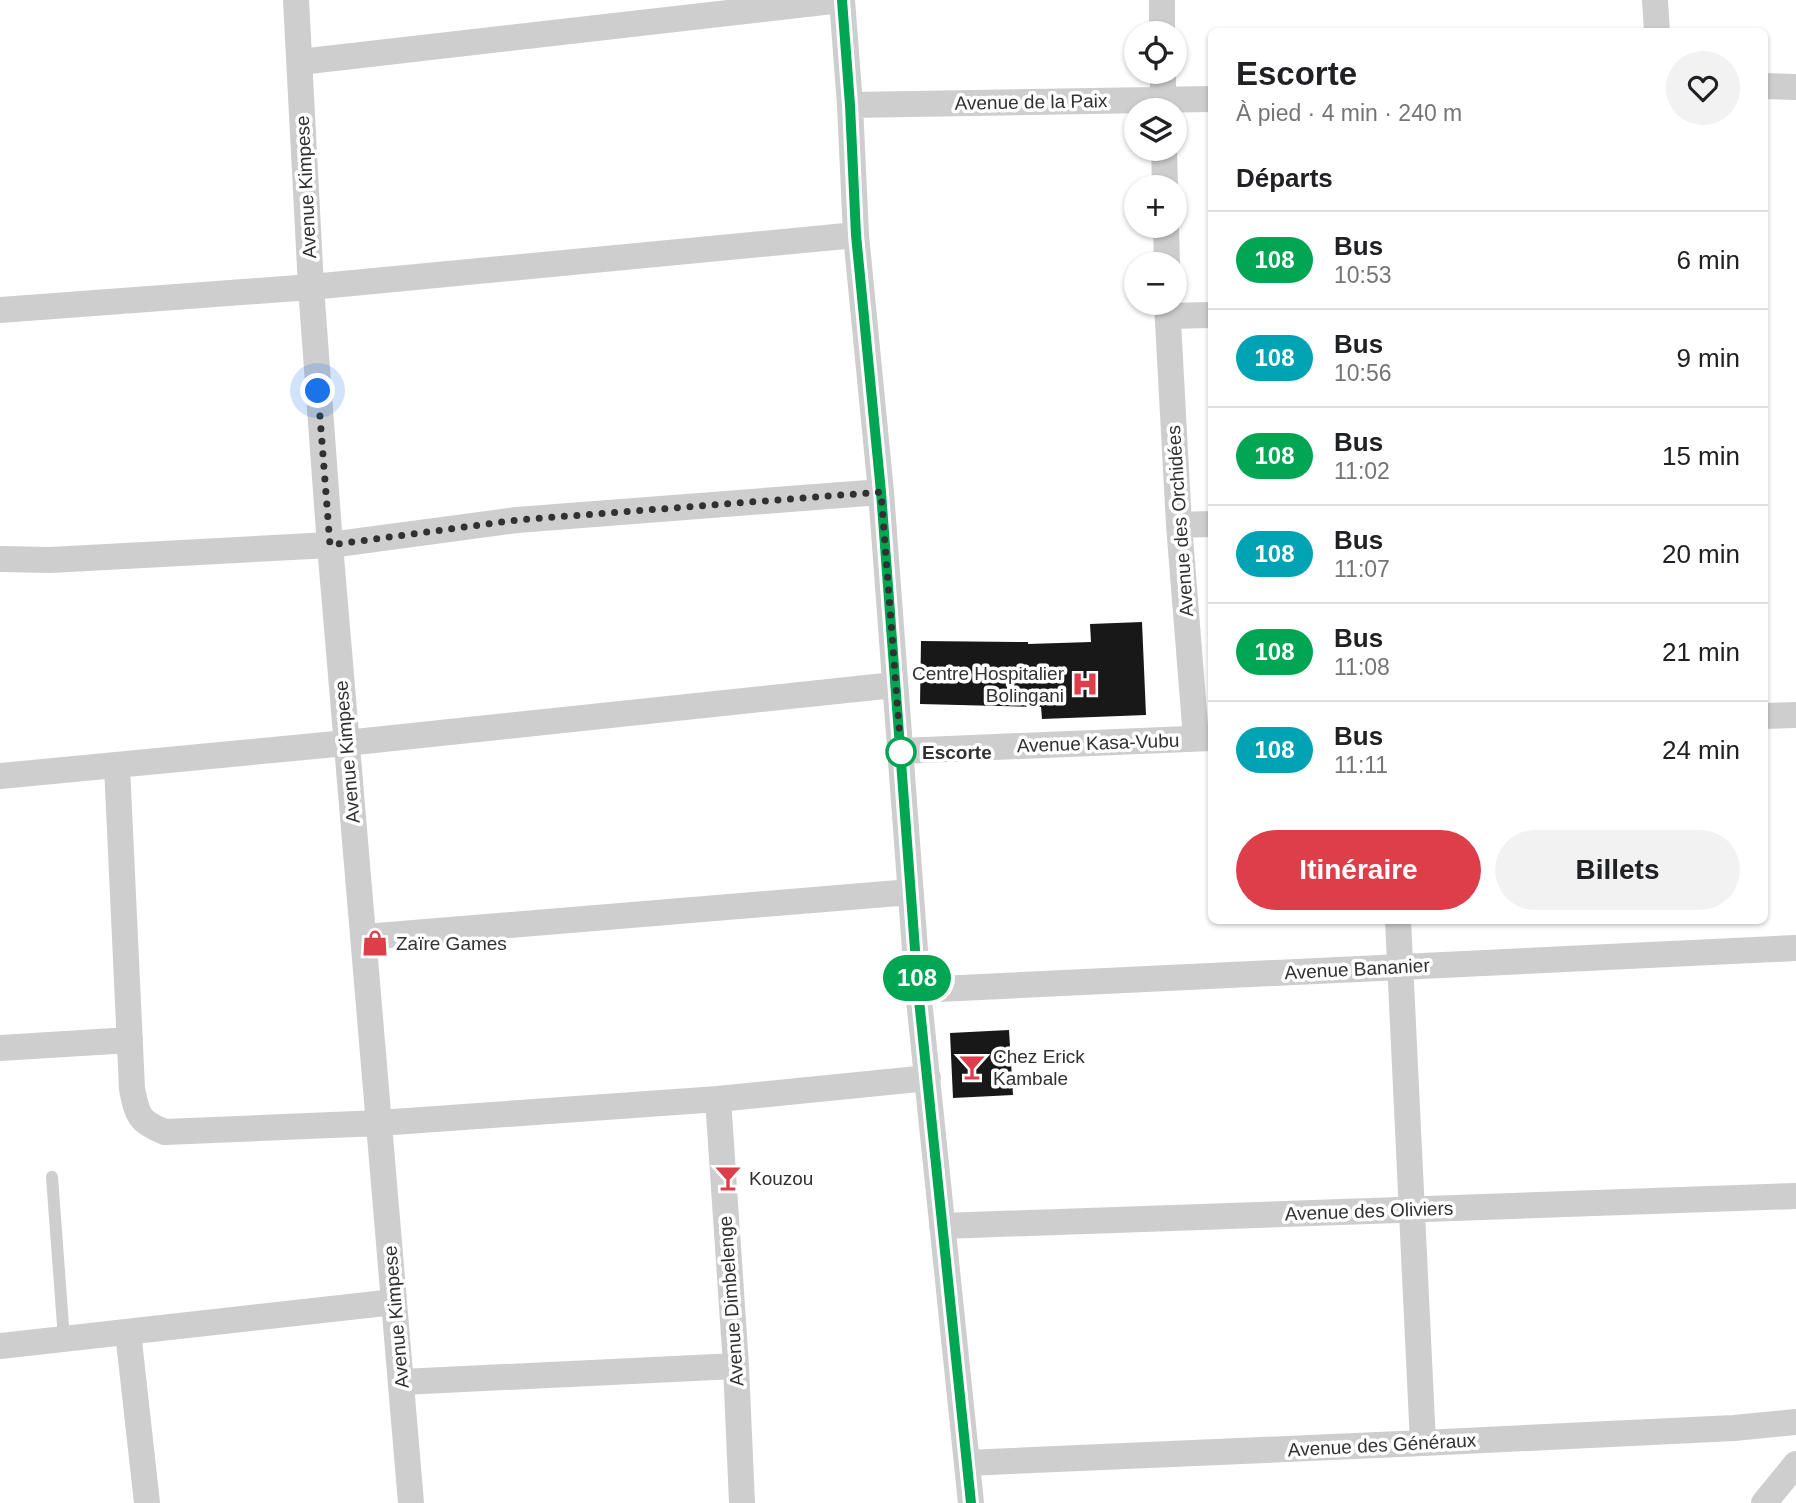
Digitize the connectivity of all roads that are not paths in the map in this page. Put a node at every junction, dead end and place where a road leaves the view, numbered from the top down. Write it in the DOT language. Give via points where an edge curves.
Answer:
graph roads {
  1 [pos="296,0"];
  2 [pos="841,0"];
  3 [pos="1162,0"];
  4 [pos="1655,0"];
  5 [pos="1162,21"];
  6 [pos="1657,28"];
  7 [pos="300,62"];
  8 [pos="1768,86"];
  9 [pos="1796,86"];
  10 [pos="1208,99"];
  11 [pos="1187,102"];
  12 [pos="850,105"];
  13 [pos="1124,105"];
  14 [pos="856,235"];
  15 [pos="311,288"];
  16 [pos="0,310"];
  17 [pos="1187,311"];
  18 [pos="1208,314"];
  19 [pos="1168,315"];
  20 [pos="881,492"];
  21 [pos="1208,524"];
  22 [pos="1179,525"];
  23 [pos="330,545"];
  24 [pos="0,559"];
  25 [pos="894,685"];
  26 [pos="1796,715"];
  27 [pos="1768,716"];
  28 [pos="1203,738"];
  29 [pos="346,743"];
  30 [pos="901,751"];
  31 [pos="117,766"];
  32 [pos="0,776"];
  33 [pos="910,892"];
  34 [pos="1398,924"];
  35 [pos="365,937"];
  36 [pos="1796,948"];
  37 [pos="1399,967"];
  38 [pos="918,990"];
  39 [pos="130,1040"];
  40 [pos="0,1048"];
  41 [pos="928,1078"];
  42 [pos="718,1099"];
  43 [pos="379,1123"];
  44 [pos="52,1177"];
  45 [pos="1796,1196"];
  46 [pos="1413,1209"];
  47 [pos="942,1226"];
  48 [pos="394,1302"];
  49 [pos="128,1332"];
  50 [pos="64,1339"];
  51 [pos="0,1346"];
  52 [pos="736,1366"];
  53 [pos="402,1382"];
  54 [pos="1796,1422"];
  55 [pos="1423,1443"];
  56 [pos="967,1463"];
  57 [pos="1796,1464"];
  58 [pos="146,1503"];
  59 [pos="411,1503"];
  60 [pos="742,1503"];
  61 [pos="971,1503"];
  62 [pos="1764,1503"];
  1 -- 7 [label="street, Avenue Kimpese"];
  2 -- 7 [label="street"];
  2 -- 12 [label="street"];
  3 -- 5 [label="street"];
  4 -- 6 [label="street"];
  7 -- 15 [label="street, Avenue Kimpese"];
  8 -- 9 [label="street"];
  10 -- 11 [label="street, Avenue de la Paix"];
  12 -- 13 [label="street, Avenue de la Paix"];
  12 -- 14 [label="street"];
  14 -- 15 [label="street"];
  14 -- 20 [label="street"];
  15 -- 16 [label="street"];
  15 -- 23 [label="street, Avenue Kimpese"];
  17 -- 18 [label="street"];
  19 -- 22 [label="street, Avenue des Orchidées"];
  20 -- 23 [label="street" via="517,520"];
  20 -- 25 [label="street"];
  21 -- 22 [label="street"];
  22 -- 28 [label="street, Avenue des Orchidées"];
  23 -- 24 [label="street"];
  23 -- 29 [label="street, Avenue Kimpese"];
  25 -- 29 [label="street"];
  25 -- 30 [label="street"];
  26 -- 27 [label="street"];
  28 -- 30 [label="street, Avenue Kasa-Vubu"];
  29 -- 31 [label="street"];
  29 -- 35 [label="street, Avenue Kimpese"];
  30 -- 33 [label="street"];
  31 -- 32 [label="street"];
  31 -- 39 [label="street"];
  33 -- 35 [label="street"];
  33 -- 38 [label="street"];
  34 -- 37 [label="street"];
  35 -- 43 [label="street, Avenue Kimpese"];
  36 -- 37 [label="street, Avenue Bananier"];
  37 -- 38 [label="street, Avenue Bananier"];
  37 -- 46 [label="street"];
  38 -- 41 [label="street"];
  39 -- 40 [label="street"];
  39 -- 43 [label="street" via="137,1112 147,1125 165,1132"];
  41 -- 42 [label="street"];
  41 -- 47 [label="street"];
  42 -- 43 [label="street"];
  42 -- 52 [label="street, Avenue Dimbelenge"];
  43 -- 48 [label="street, Avenue Kimpese"];
  44 -- 50 [label="lane"];
  45 -- 46 [label="street, Avenue des Oliviers"];
  46 -- 47 [label="street, Avenue des Oliviers"];
  46 -- 55 [label="street"];
  47 -- 56 [label="street"];
  48 -- 49 [label="street"];
  48 -- 53 [label="street, Avenue Kimpese"];
  49 -- 50 [label="street"];
  49 -- 58 [label="street"];
  50 -- 51 [label="street"];
  52 -- 53 [label="street"];
  52 -- 60 [label="street, Avenue Dimbelenge"];
  53 -- 59 [label="street, Avenue Kimpese"];
  54 -- 55 [label="street, Avenue des Généraux"];
  55 -- 56 [label="street, Avenue des Généraux"];
  56 -- 61 [label="street"];
  57 -- 62 [label="street"];
}
